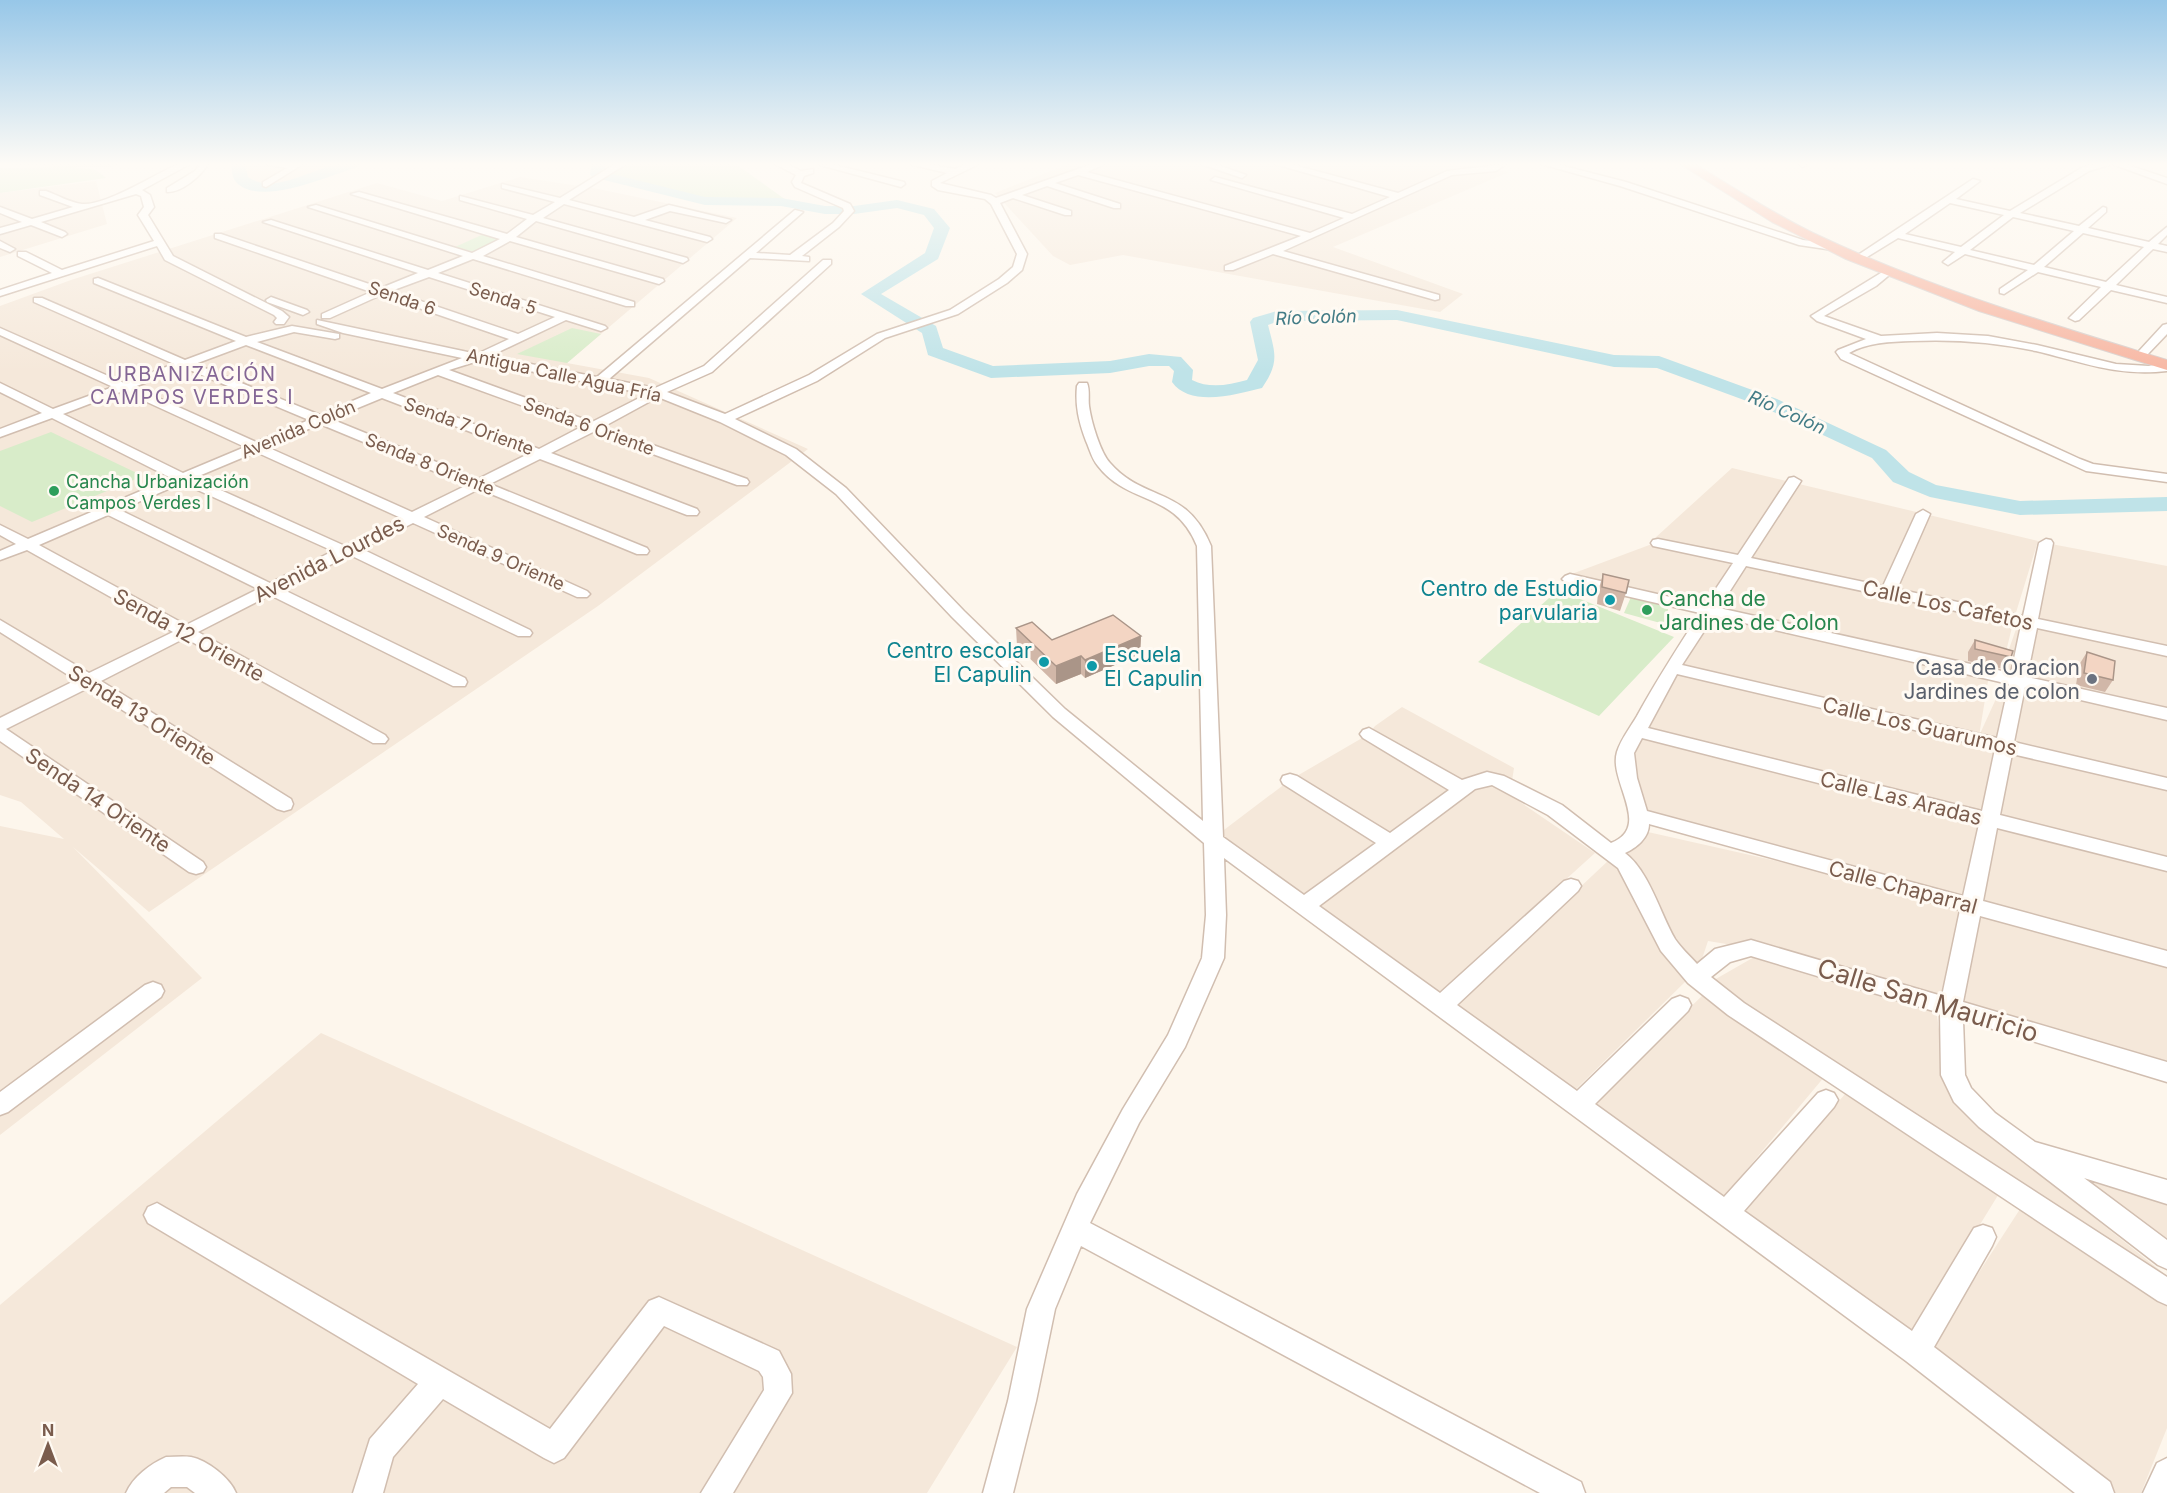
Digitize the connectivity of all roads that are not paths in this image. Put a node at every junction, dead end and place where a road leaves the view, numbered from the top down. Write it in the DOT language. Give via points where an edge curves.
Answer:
graph roads {
  1 [pos="155,234"];
  2 [pos="304,234"];
  3 [pos="401,234"];
  4 [pos="498,234"];
  5 [pos="514,234"];
  6 [pos="589,234"];
  7 [pos="687,234"];
  8 [pos="772,234"];
  9 [pos="825,234"];
  10 [pos="1011,234"];
  11 [pos="1302,234"];
  12 [pos="1316,234"];
  13 [pos="1774,234"];
  14 [pos="1806,234"];
  15 [pos="1818,234"];
  16 [pos="1985,234"];
  17 [pos="2074,234"];
  18 [pos="2100,234"];
  19 [pos="2163,234"];
  20 [pos="1897,235"];
  21 [pos="218,236"];
  22 [pos="1311,236"];
  23 [pos="510,237"];
  24 [pos="707,239"];
  25 [pos="162,245"];
  26 [pos="2150,245"];
  27 [pos="1833,247"];
  28 [pos="2167,249"];
  29 [pos="1274,251"];
  30 [pos="1963,251"];
  31 [pos="22,254"];
  32 [pos="747,255"];
  33 [pos="1863,255"];
  34 [pos="474,256"];
  35 [pos="794,257"];
  36 [pos="682,260"];
  37 [pos="1948,262"];
  38 [pos="1229,268"];
  39 [pos="2036,269"];
  40 [pos="1889,272"];
  41 [pos="60,273"];
  42 [pos="429,274"];
  43 [pos="98,281"];
  44 [pos="659,281"];
  45 [pos="2109,287"];
  46 [pos="2004,291"];
  47 [pos="382,292"];
  48 [pos="0,293"];
  49 [pos="1435,297"];
  50 [pos="38,300"];
  51 [pos="2167,300"];
  52 [pos="351,303"];
  53 [pos="630,304"];
  54 [pos="307,312"];
  55 [pos="564,317"];
  56 [pos="2075,318"];
  57 [pos="324,319"];
  58 [pos="279,323"];
  59 [pos="601,328"];
  60 [pos="2167,328"];
  61 [pos="295,329"];
  62 [pos="0,331"];
  63 [pos="261,336"];
  64 [pos="518,338"];
  65 [pos="1880,340"];
  66 [pos="245,341"];
  67 [pos="2143,352"];
  68 [pos="478,357"];
  69 [pos="2167,360"];
  70 [pos="459,362"];
  71 [pos="184,364"];
  72 [pos="2167,366"];
  73 [pos="436,370"];
  74 [pos="601,380"];
  75 [pos="125,386"];
  76 [pos="1083,386"];
  77 [pos="0,387"];
  78 [pos="380,394"];
  79 [pos="652,395"];
  80 [pos="55,413"];
  81 [pos="725,419"];
  82 [pos="320,420"];
  83 [pos="593,427"];
  84 [pos="0,433"];
  85 [pos="256,448"];
  86 [pos="790,452"];
  87 [pos="541,453"];
  88 [pos="182,478"];
  89 [pos="2167,478"];
  90 [pos="1794,481"];
  91 [pos="742,482"];
  92 [pos="479,484"];
  93 [pos="109,510"];
  94 [pos="692,512"];
  95 [pos="1923,514"];
  96 [pos="412,517"];
  97 [pos="0,530"];
  98 [pos="1658,543"];
  99 [pos="2046,543"];
  100 [pos="26,545"];
  101 [pos="347,550"];
  102 [pos="642,551"];
  103 [pos="0,556"];
  104 [pos="1742,561"];
  105 [pos="1570,579"];
  106 [pos="269,589"];
  107 [pos="1888,592"];
  108 [pos="582,594"];
  109 [pos="1710,610"];
  110 [pos="2030,622"];
  111 [pos="0,625"];
  112 [pos="183,633"];
  113 [pos="524,633"];
  114 [pos="2167,651"];
  115 [pos="1672,668"];
  116 [pos="88,680"];
  117 [pos="459,682"];
  118 [pos="2018,682"];
  119 [pos="2167,714"];
  120 [pos="0,725"];
  121 [pos="1636,731"];
  122 [pos="0,733"];
  123 [pos="1369,734"];
  124 [pos="379,740"];
  125 [pos="2005,745"];
  126 [pos="1290,780"];
  127 [pos="2167,784"];
  128 [pos="1462,789"];
  129 [pos="285,804"];
  130 [pos="1639,815"];
  131 [pos="1989,820"];
  132 [pos="1212,838"];
  133 [pos="1390,842"];
  134 [pos="1609,851"];
  135 [pos="2167,864"];
  136 [pos="196,867"];
  137 [pos="1571,886"];
  138 [pos="1304,906"];
  139 [pos="1972,906"];
  140 [pos="2167,959"];
  141 [pos="1696,977"];
  142 [pos="153,991"];
  143 [pos="1680,1005"];
  144 [pos="1441,1006"];
  145 [pos="1951,1006"];
  146 [pos="2167,1072"];
  147 [pos="1826,1100"];
  148 [pos="0,1104"];
  149 [pos="1577,1106"];
  150 [pos="2026,1150"];
  151 [pos="2167,1192"];
  152 [pos="1727,1212"];
  153 [pos="157,1215"];
  154 [pos="1075,1229"];
  155 [pos="1983,1237"];
  156 [pos="2167,1256"];
  157 [pos="2167,1292"];
  158 [pos="1916,1351"];
  159 [pos="440,1381"];
  160 [pos="2167,1473"];
  161 [pos="141,1493"];
  162 [pos="221,1493"];
  163 [pos="368,1493"];
  164 [pos="716,1493"];
  165 [pos="998,1493"];
  166 [pos="1570,1493"];
  167 [pos="2099,1493"];
  168 [pos="2157,1493"];
  1 -- 25 [label="street"];
  2 -- 42 [label="street, Senda 5"];
  3 -- 34 [label="street"];
  4 -- 23 [label="street"];
  5 -- 23 [label="street"];
  6 -- 36 [label="street"];
  7 -- 24 [label="street"];
  8 -- 32 [label="street"];
  9 -- 35 [label="street"];
  10 -- 81 [label="street" via="1022,254 1018,268 1003,281 954,312 881,336 813,378"];
  11 -- 22 [label="street"];
  12 -- 22 [label="street"];
  13 -- 27 [label="street"];
  14 -- 27 [label="highway"];
  15 -- 33 [label="highway"];
  16 -- 30 [label="street"];
  17 -- 39 [label="street"];
  18 -- 26 [label="street"];
  19 -- 26 [label="street"];
  20 -- 30 [label="street"];
  20 -- 33 [label="street"];
  21 -- 47 [label="street, Senda 6"];
  22 -- 29 [label="street"];
  23 -- 34 [label="street"];
  23 -- 44 [label="street"];
  25 -- 41 [label="street"];
  25 -- 54 [label="street, Antigua Calle Agua Fría" via="291,309"];
  25 -- 58 [label="street" via="169,258 281,315"];
  26 -- 28 [label="street"];
  26 -- 45 [label="street"];
  27 -- 40 [label="highway"];
  29 -- 38 [label="street"];
  29 -- 49 [label="street"];
  30 -- 37 [label="street"];
  30 -- 39 [label="street"];
  31 -- 41 [label="street"];
  32 -- 35 [label="street"];
  32 -- 74 [label="street"];
  33 -- 67 [label="highway" via="1952,290"];
  34 -- 42 [label="street"];
  34 -- 53 [label="street"];
  35 -- 79 [label="street, Avenida Lourdes" via="827,262 708,369"];
  39 -- 45 [label="street"];
  39 -- 46 [label="street"];
  40 -- 65 [label="street" via="1817,316"];
  40 -- 72 [label="highway"];
  41 -- 48 [label="street"];
  42 -- 47 [label="street"];
  42 -- 55 [label="street, Senda 5"];
  43 -- 66 [label="street, Senda 7 Oriente"];
  45 -- 51 [label="street"];
  45 -- 56 [label="street"];
  47 -- 52 [label="street"];
  47 -- 64 [label="street, Senda 6"];
  50 -- 71 [label="street, Senda 8 Oriente"];
  52 -- 54 [label="street"];
  52 -- 57 [label="street"];
  54 -- 57 [label="street, Antigua Calle Agua Fría"];
  54 -- 58 [label="street" via="286,317"];
  55 -- 59 [label="street, Senda 5"];
  55 -- 64 [label="street, Avenida Colón"];
  57 -- 61 [label="street"];
  57 -- 68 [label="street, Antigua Calle Agua Fría" via="343,330"];
  58 -- 61 [label="street" via="283,328"];
  58 -- 63 [label="street"];
  60 -- 67 [label="street"];
  61 -- 63 [label="street"];
  61 -- 70 [label="street, Antigua Calle Agua Fría"];
  62 -- 75 [label="street, Senda 9 Oriente"];
  63 -- 66 [label="street"];
  64 -- 68 [label="street, Avenida Colón"];
  65 -- 72 [label="street" via="1966,338 2037,348 2100,367 2146,371"];
  65 -- 89 [label="street" via="1844,350 1842,355 2075,462 2091,468"];
  66 -- 71 [label="street"];
  66 -- 78 [label="street, Senda 7 Oriente"];
  67 -- 69 [label="highway"];
  68 -- 70 [label="street, Avenida Colón"];
  68 -- 74 [label="street, Antigua Calle Agua Fría"];
  70 -- 73 [label="street, Avenida Colón"];
  70 -- 79 [label="street, Antigua Calle Agua Fría"];
  71 -- 75 [label="street"];
  71 -- 82 [label="street, Senda 8 Oriente"];
  73 -- 78 [label="street, Avenida Colón"];
  73 -- 83 [label="street, Senda 6 Oriente"];
  74 -- 79 [label="street, Antigua Calle Agua Fría"];
  75 -- 80 [label="street"];
  75 -- 85 [label="street, Senda 9 Oriente"];
  76 -- 132 [label="street" via="1085,420 1103,465 1126,484 1189,515 1200,531 1204,546"];
  77 -- 80 [label="street"];
  78 -- 82 [label="street, Avenida Colón"];
  78 -- 87 [label="street, Senda 7 Oriente"];
  79 -- 81 [label="street, Antigua Calle Agua Fría"];
  79 -- 83 [label="street, Avenida Lourdes"];
  79 -- 86 [label="street, Antigua Calle Agua Fría" via="760,448"];
  80 -- 84 [label="street"];
  80 -- 88 [label="street"];
  81 -- 86 [label="street, Antigua Calle Agua Fría"];
  82 -- 85 [label="street, Avenida Colón"];
  82 -- 92 [label="street, Senda 8 Oriente"];
  83 -- 87 [label="street, Avenida Lourdes"];
  83 -- 91 [label="street, Senda 6 Oriente"];
  85 -- 88 [label="street, Avenida Colón"];
  85 -- 96 [label="street, Senda 9 Oriente"];
  86 -- 132 [label="street" via="841,491 1059,713"];
  87 -- 92 [label="street, Avenida Lourdes"];
  87 -- 94 [label="street, Senda 7 Oriente"];
  88 -- 93 [label="street, Avenida Colón"];
  88 -- 101 [label="street"];
  90 -- 104 [label="street"];
  92 -- 96 [label="street, Avenida Lourdes"];
  92 -- 102 [label="street, Senda 8 Oriente"];
  93 -- 100 [label="street, Avenida Colón"];
  93 -- 106 [label="street"];
  95 -- 107 [label="street"];
  96 -- 101 [label="street, Avenida Lourdes"];
  96 -- 108 [label="street, Senda 9 Oriente"];
  97 -- 100 [label="street, Senda 12 Oriente"];
  98 -- 104 [label="street, Calle Los Cafetos"];
  99 -- 110 [label="street"];
  100 -- 103 [label="street, Avenida Colón"];
  100 -- 112 [label="street, Senda 12 Oriente"];
  101 -- 106 [label="street, Avenida Lourdes"];
  101 -- 113 [label="street"];
  104 -- 107 [label="street, Calle Los Cafetos"];
  104 -- 109 [label="street"];
  105 -- 109 [label="street"];
  106 -- 112 [label="street, Avenida Lourdes"];
  106 -- 117 [label="street"];
  107 -- 110 [label="street, Calle Los Cafetos"];
  109 -- 115 [label="street"];
  109 -- 118 [label="street"];
  110 -- 114 [label="street, Calle Los Cafetos"];
  110 -- 118 [label="street"];
  111 -- 116 [label="street, Senda 13 Oriente"];
  112 -- 116 [label="street, Avenida Lourdes"];
  112 -- 124 [label="street, Senda 12 Oriente"];
  115 -- 121 [label="street"];
  115 -- 125 [label="street, Calle Los Guarumos"];
  116 -- 120 [label="street, Avenida Lourdes"];
  116 -- 129 [label="street, Senda 13 Oriente"];
  118 -- 119 [label="street"];
  118 -- 125 [label="street"];
  121 -- 130 [label="street" via="1625,753"];
  121 -- 131 [label="street, Calle Las Aradas"];
  122 -- 136 [label="street, Senda 14 Oriente"];
  123 -- 128 [label="street"];
  125 -- 127 [label="street, Calle Los Guarumos"];
  125 -- 131 [label="street"];
  126 -- 133 [label="street"];
  128 -- 133 [label="street"];
  128 -- 134 [label="street" via="1487,778 1497,780 1555,810"];
  130 -- 134 [label="street" via="1639,831 1628,844"];
  130 -- 139 [label="street, Calle Chaparral"];
  131 -- 135 [label="street, Calle Las Aradas"];
  131 -- 139 [label="street"];
  132 -- 138 [label="street"];
  132 -- 154 [label="street" via="1216,915 1213,958 1177,1040 1131,1116"];
  133 -- 138 [label="street"];
  134 -- 141 [label="street" via="1625,863 1668,945"];
  137 -- 144 [label="street"];
  138 -- 144 [label="street"];
  139 -- 140 [label="street, Calle Chaparral"];
  139 -- 145 [label="street"];
  141 -- 145 [label="street, Calle San Mauricio" via="1723,955 1751,948"];
  141 -- 157 [label="street" via="1802,1054"];
  142 -- 148 [label="street"];
  143 -- 149 [label="street"];
  144 -- 149 [label="street"];
  145 -- 146 [label="street, Calle San Mauricio"];
  145 -- 150 [label="street" via="1953,1075 1962,1095"];
  147 -- 152 [label="street"];
  149 -- 152 [label="street"];
  150 -- 151 [label="street"];
  150 -- 156 [label="street"];
  152 -- 158 [label="street"];
  153 -- 159 [label="street"];
  154 -- 165 [label="street" via="1041,1309"];
  154 -- 166 [label="street"];
  155 -- 158 [label="street"];
  158 -- 167 [label="street"];
  159 -- 163 [label="street" via="380,1449"];
  159 -- 164 [label="street" via="554,1448 659,1310 769,1361 777,1374 778,1393"];
  160 -- 168 [label="street"];
  161 -- 162 [label="street" via="166,1472 191,1472"];
}
